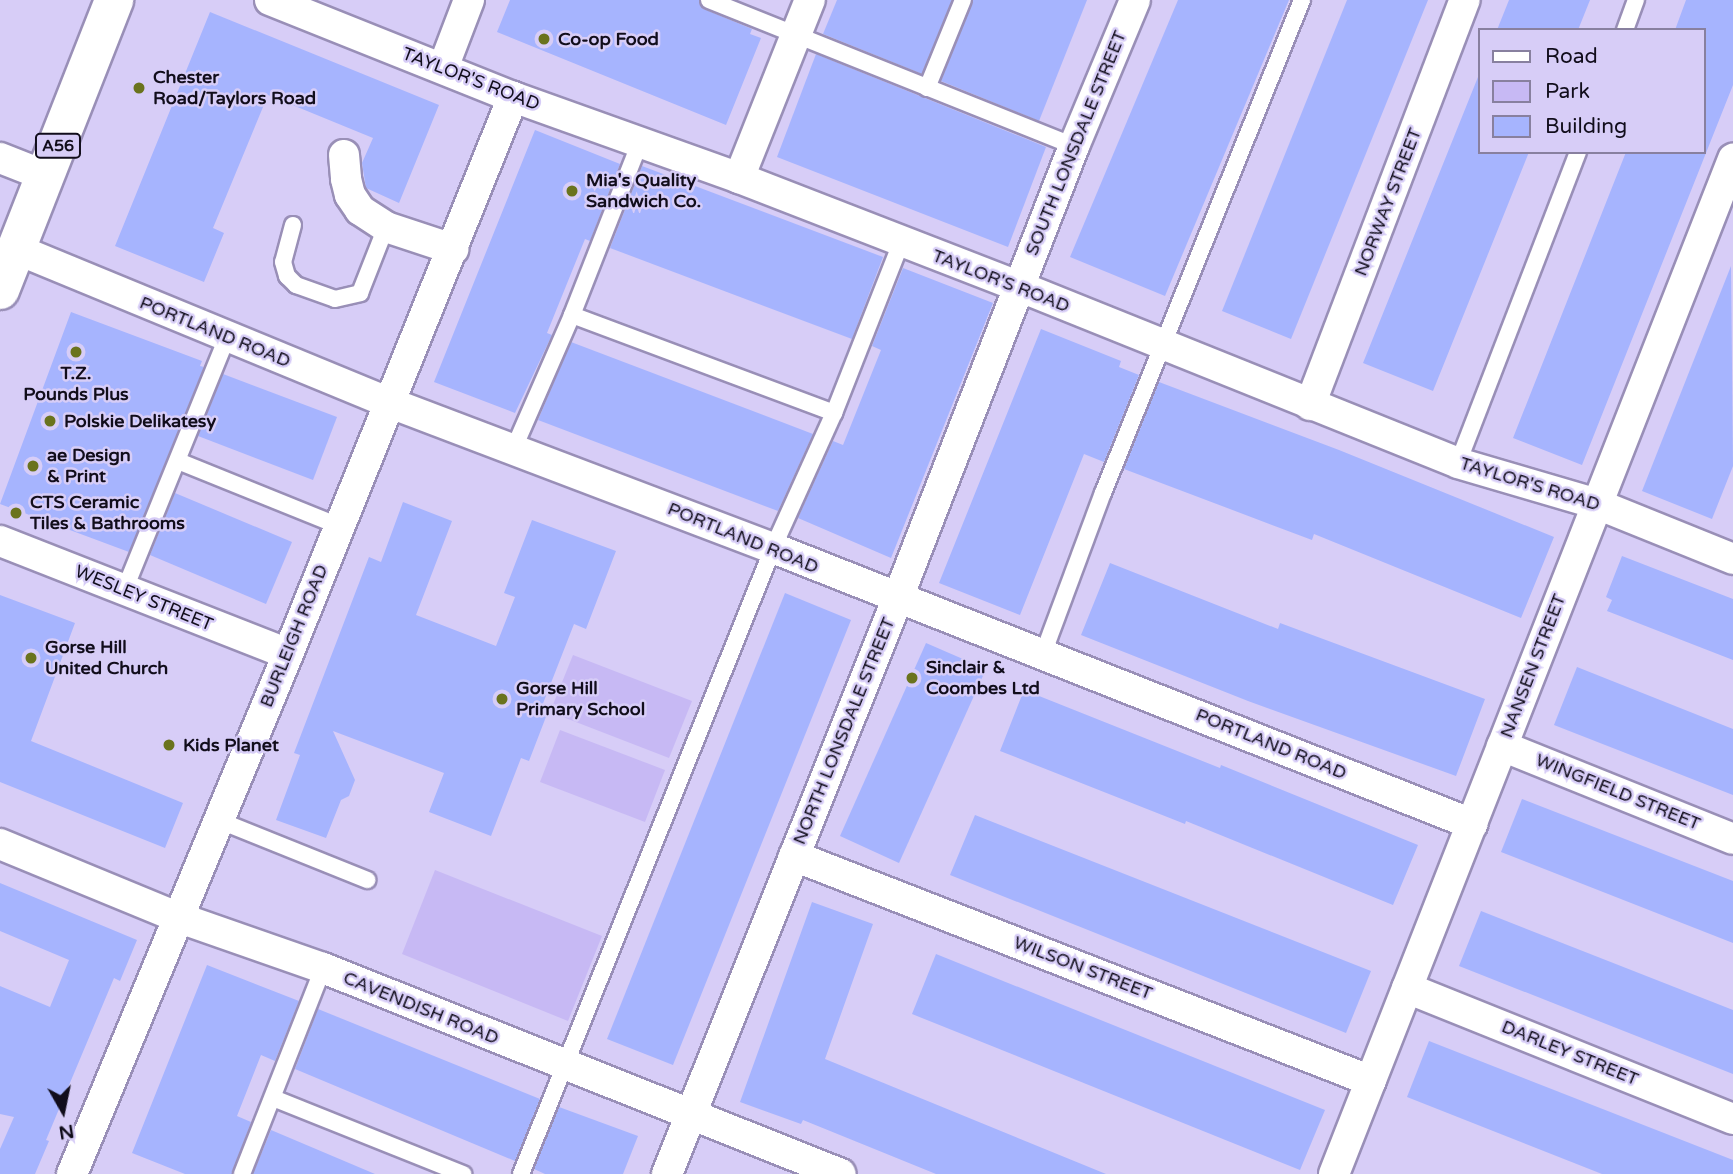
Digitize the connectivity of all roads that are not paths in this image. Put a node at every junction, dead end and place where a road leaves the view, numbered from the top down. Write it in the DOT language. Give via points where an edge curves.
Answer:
graph roads {
  1 [pos="114,0"];
  2 [pos="270,0"];
  3 [pos="469,0"];
  4 [pos="709,0"];
  5 [pos="810,0"];
  6 [pos="963,0"];
  7 [pos="1135,0"];
  8 [pos="1302,0"];
  9 [pos="1465,0"];
  10 [pos="1636,0"];
  11 [pos="308,8"];
  12 [pos="1626,28"];
  13 [pos="796,35"];
  14 [pos="443,68"];
  15 [pos="928,88"];
  16 [pos="513,97"];
  17 [pos="640,142"];
  18 [pos="1074,146"];
  19 [pos="1577,154"];
  20 [pos="344,155"];
  21 [pos="0,158"];
  22 [pos="1733,159"];
  23 [pos="46,176"];
  24 [pos="739,178"];
  25 [pos="293,225"];
  26 [pos="386,227"];
  27 [pos="901,243"];
  28 [pos="16,249"];
  29 [pos="453,249"];
  30 [pos="1018,286"];
  31 [pos="0,290"];
  32 [pos="572,315"];
  33 [pos="227,337"];
  34 [pos="1162,345"];
  35 [pos="388,402"];
  36 [pos="1310,405"];
  37 [pos="834,413"];
  38 [pos="514,449"];
  39 [pos="178,461"];
  40 [pos="1458,463"];
  41 [pos="1597,504"];
  42 [pos="339,526"];
  43 [pos="0,541"];
  44 [pos="773,548"];
  45 [pos="1733,559"];
  46 [pos="124,591"];
  47 [pos="897,600"];
  48 [pos="288,654"];
  49 [pos="1043,654"];
  50 [pos="1502,746"];
  51 [pos="218,820"];
  52 [pos="1472,824"];
  53 [pos="1733,839"];
  54 [pos="0,844"];
  55 [pos="794,856"];
  56 [pos="367,880"];
  57 [pos="177,916"];
  58 [pos="323,968"];
  59 [pos="1407,988"];
  60 [pos="565,1066"];
  61 [pos="1371,1081"];
  62 [pos="273,1098"];
  63 [pos="691,1114"];
  64 [pos="1733,1119"];
  65 [pos="79,1172"];
  66 [pos="242,1174"];
  67 [pos="463,1174"];
  68 [pos="521,1174"];
  69 [pos="667,1174"];
  70 [pos="841,1174"];
  71 [pos="1334,1174"];
  1 -- 23 [label="highway, A56"];
  2 -- 11 [label="street, TAYLOR'S ROAD"];
  3 -- 14 [label="street"];
  4 -- 13 [label="lane"];
  5 -- 13 [label="street"];
  6 -- 15 [label="lane"];
  7 -- 18 [label="street, SOUTH LONSDALE STREET"];
  8 -- 34 [label="lane"];
  9 -- 36 [label="street, NORWAY STREET"];
  10 -- 12 [label="lane"];
  11 -- 14 [label="street, TAYLOR'S ROAD"];
  13 -- 15 [label="lane"];
  13 -- 24 [label="street"];
  14 -- 16 [label="street, TAYLOR'S ROAD"];
  15 -- 18 [label="lane"];
  16 -- 17 [label="street, TAYLOR'S ROAD"];
  16 -- 29 [label="street, BURLEIGH ROAD"];
  17 -- 24 [label="street, TAYLOR'S ROAD"];
  17 -- 32 [label="lane"];
  18 -- 30 [label="street, SOUTH LONSDALE STREET"];
  19 -- 40 [label="lane"];
  20 -- 26 [label="street" via="350,195 360,209"];
  21 -- 23 [label="street"];
  22 -- 41 [label="street, NANSEN STREET"];
  23 -- 28 [label="highway, A56"];
  24 -- 27 [label="street, TAYLOR'S ROAD"];
  25 -- 26 [label="lane" via="283,262 287,276 296,285 335,299 360,293"];
  26 -- 29 [label="street"];
  27 -- 30 [label="street, TAYLOR'S ROAD"];
  27 -- 37 [label="lane"];
  28 -- 31 [label="highway, A56"];
  28 -- 33 [label="street, PORTLAND ROAD"];
  29 -- 35 [label="street, BURLEIGH ROAD"];
  30 -- 34 [label="street, TAYLOR'S ROAD"];
  30 -- 47 [label="street, NORTH LONSDALE STREET"];
  32 -- 37 [label="lane"];
  32 -- 38 [label="lane"];
  33 -- 35 [label="street, PORTLAND ROAD"];
  33 -- 39 [label="lane"];
  34 -- 36 [label="street, TAYLOR'S ROAD"];
  34 -- 49 [label="lane"];
  35 -- 38 [label="street, PORTLAND ROAD"];
  35 -- 42 [label="street, BURLEIGH ROAD"];
  36 -- 40 [label="street, TAYLOR'S ROAD"];
  37 -- 44 [label="lane"];
  38 -- 44 [label="street, PORTLAND ROAD"];
  39 -- 42 [label="lane"];
  39 -- 46 [label="lane"];
  40 -- 41 [label="street, TAYLOR'S ROAD"];
  41 -- 45 [label="street, TAYLOR'S ROAD"];
  41 -- 50 [label="street, NANSEN STREET"];
  42 -- 48 [label="street, BURLEIGH ROAD"];
  43 -- 46 [label="street, WESLEY STREET"];
  44 -- 47 [label="street, PORTLAND ROAD"];
  44 -- 60 [label="lane"];
  46 -- 48 [label="street, WESLEY STREET"];
  47 -- 49 [label="street, PORTLAND ROAD"];
  47 -- 55 [label="street, NORTH LONSDALE STREET"];
  48 -- 51 [label="street, BURLEIGH ROAD"];
  49 -- 52 [label="street, PORTLAND ROAD"];
  50 -- 52 [label="street, NANSEN STREET"];
  50 -- 53 [label="street, WINGFIELD STREET"];
  51 -- 56 [label="lane"];
  51 -- 57 [label="street, BURLEIGH ROAD"];
  52 -- 59 [label="street, NANSEN STREET"];
  54 -- 57 [label="street, CAVENDISH ROAD"];
  55 -- 61 [label="street, WILSON STREET"];
  55 -- 63 [label="street, NORTH LONSDALE STREET"];
  57 -- 58 [label="street, CAVENDISH ROAD"];
  57 -- 65 [label="street, BURLEIGH ROAD"];
  58 -- 60 [label="street, CAVENDISH ROAD"];
  58 -- 62 [label="lane"];
  59 -- 61 [label="street, NANSEN STREET"];
  59 -- 64 [label="street, DARLEY STREET"];
  60 -- 63 [label="street, CAVENDISH ROAD"];
  60 -- 68 [label="lane"];
  61 -- 71 [label="street, NANSEN STREET"];
  62 -- 66 [label="lane"];
  62 -- 67 [label="lane"];
  63 -- 69 [label="street, NORTH LONSDALE STREET"];
  63 -- 70 [label="street, CAVENDISH ROAD"];
}
